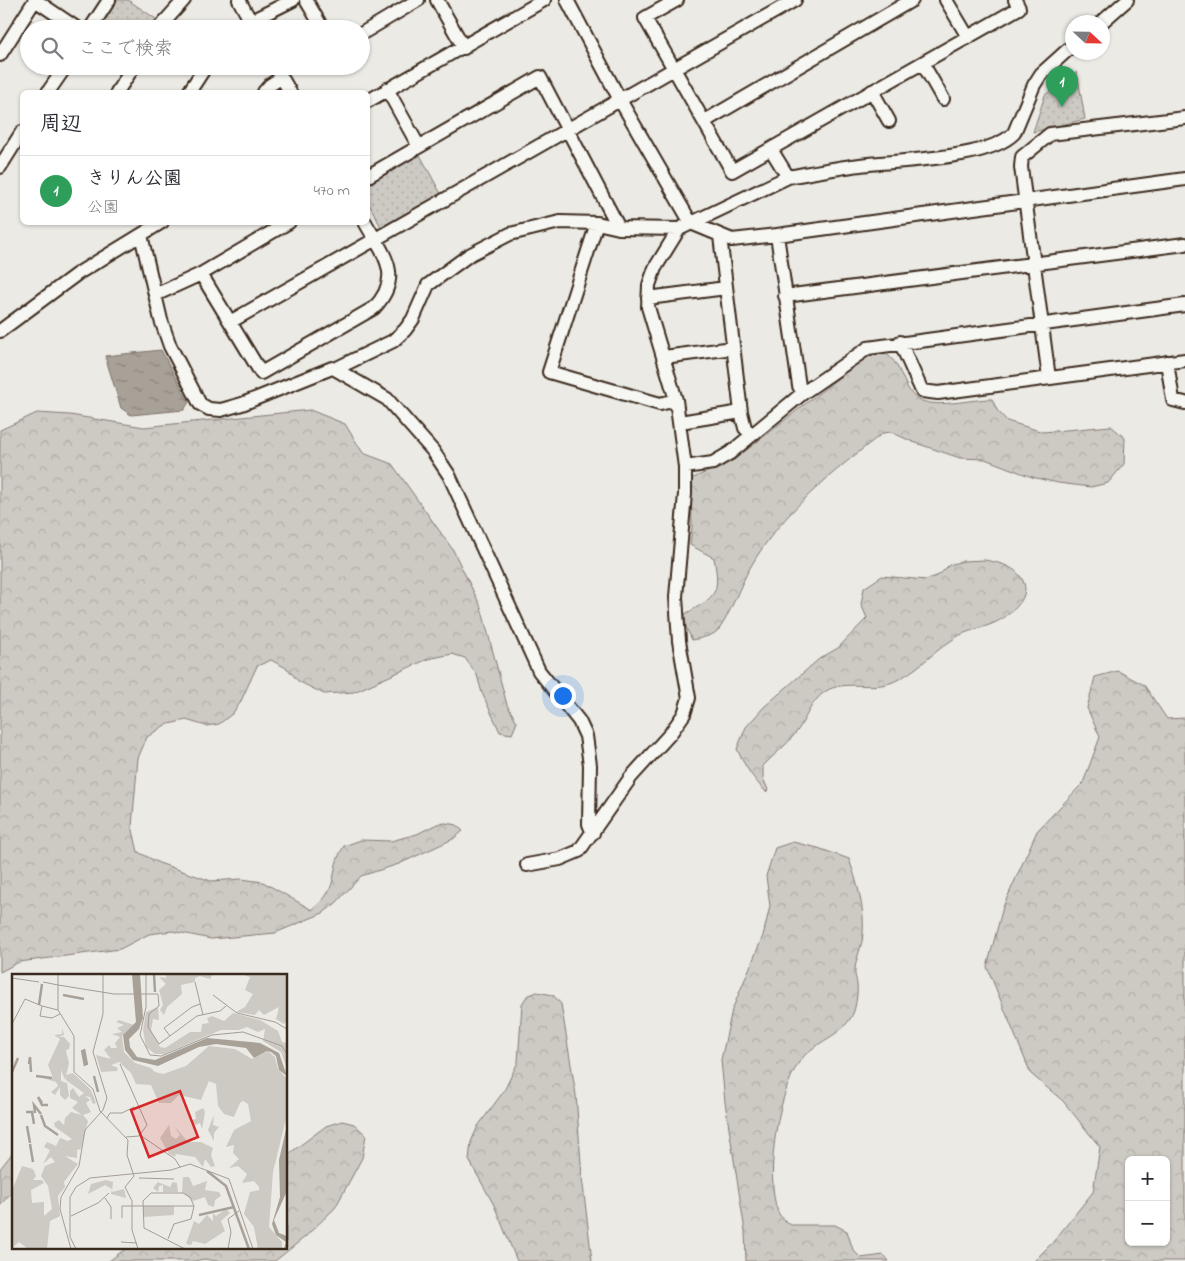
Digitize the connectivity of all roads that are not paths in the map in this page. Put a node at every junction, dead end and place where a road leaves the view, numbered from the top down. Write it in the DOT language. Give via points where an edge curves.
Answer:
graph roads {
  1 [pos="35,0"];
  2 [pos="109,0"];
  3 [pos="184,0"];
  4 [pos="239,0"];
  5 [pos="293,0"];
  6 [pos="306,0"];
  7 [pos="418,0"];
  8 [pos="437,0"];
  9 [pos="544,0"];
  10 [pos="567,0"];
  11 [pos="677,0"];
  12 [pos="795,0"];
  13 [pos="912,0"];
  14 [pos="946,0"];
  15 [pos="1015,0"];
  16 [pos="1127,0"];
  17 [pos="1110,15"];
  18 [pos="22,20"];
  19 [pos="65,20"];
  20 [pos="96,20"];
  21 [pos="166,20"];
  22 [pos="247,20"];
  23 [pos="259,20"];
  24 [pos="318,20"];
  25 [pos="20,24"];
  26 [pos="370,29"];
  27 [pos="968,37"];
  28 [pos="464,48"];
  29 [pos="1065,53"];
  30 [pos="0,55"];
  31 [pos="923,64"];
  32 [pos="674,70"];
  33 [pos="60,75"];
  34 [pos="128,75"];
  35 [pos="200,75"];
  36 [pos="280,75"];
  37 [pos="281,78"];
  38 [pos="388,89"];
  39 [pos="49,90"];
  40 [pos="118,90"];
  41 [pos="190,90"];
  42 [pos="266,90"];
  43 [pos="289,90"];
  44 [pos="872,92"];
  45 [pos="943,99"];
  46 [pos="370,100"];
  47 [pos="620,100"];
  48 [pos="1185,118"];
  49 [pos="704,121"];
  50 [pos="889,121"];
  51 [pos="567,131"];
  52 [pos="20,135"];
  53 [pos="418,145"];
  54 [pos="772,151"];
  55 [pos="0,167"];
  56 [pos="370,175"];
  57 [pos="788,177"];
  58 [pos="1185,179"];
  59 [pos="1026,201"];
  60 [pos="597,223"];
  61 [pos="691,223"];
  62 [pos="157,225"];
  63 [pos="284,225"];
  64 [pos="367,225"];
  65 [pos="620,228"];
  66 [pos="679,230"];
  67 [pos="141,235"];
  68 [pos="777,235"];
  69 [pos="720,236"];
  70 [pos="375,240"];
  71 [pos="1185,244"];
  72 [pos="1034,263"];
  73 [pos="201,274"];
  74 [pos="726,288"];
  75 [pos="155,295"];
  76 [pos="785,296"];
  77 [pos="648,298"];
  78 [pos="1185,305"];
  79 [pos="230,322"];
  80 [pos="1041,324"];
  81 [pos="0,331"];
  82 [pos="900,342"];
  83 [pos="733,348"];
  84 [pos="664,357"];
  85 [pos="1185,360"];
  86 [pos="1167,362"];
  87 [pos="335,369"];
  88 [pos="1049,378"];
  89 [pos="803,393"];
  90 [pos="676,400"];
  91 [pos="1185,403"];
  92 [pos="741,412"];
  93 [pos="680,422"];
  94 [pos="751,434"];
  95 [pos="685,467"];
  96 [pos="593,833"];
  97 [pos="527,865"];
  1 -- 18 [label="street"];
  1 -- 19 [label="street"];
  2 -- 20 [label="street"];
  3 -- 21 [label="street"];
  4 -- 22 [label="street"];
  5 -- 23 [label="street"];
  6 -- 24 [label="street"];
  7 -- 26 [label="street"];
  8 -- 28 [label="street"];
  9 -- 28 [label="street"];
  10 -- 47 [label="street"];
  11 -- 32 [label="street" via="645,18"];
  12 -- 32 [label="street"];
  13 -- 49 [label="street"];
  14 -- 27 [label="street"];
  15 -- 27 [label="street" via="1019,8"];
  16 -- 17 [label="street"];
  25 -- 30 [label="street"];
  27 -- 31 [label="street"];
  28 -- 38 [label="street"];
  29 -- 57 [label="street" via="1034,85 1014,133 994,146"];
  31 -- 44 [label="street"];
  31 -- 45 [label="street"];
  32 -- 47 [label="street"];
  32 -- 49 [label="street"];
  33 -- 39 [label="street"];
  34 -- 40 [label="street"];
  35 -- 41 [label="street"];
  36 -- 37 [label="street"];
  37 -- 42 [label="street"];
  37 -- 43 [label="street"];
  38 -- 46 [label="street"];
  38 -- 53 [label="street"];
  44 -- 50 [label="street"];
  44 -- 54 [label="street"];
  47 -- 51 [label="street"];
  47 -- 61 [label="street"];
  48 -- 59 [label="street" via="1046,136 1022,158"];
  49 -- 54 [label="street" via="732,171"];
  51 -- 53 [label="street" via="540,77"];
  51 -- 65 [label="street"];
  51 -- 70 [label="street"];
  52 -- 55 [label="street"];
  53 -- 56 [label="street"];
  54 -- 57 [label="street"];
  57 -- 61 [label="street"];
  58 -- 59 [label="street"];
  59 -- 68 [label="street"];
  59 -- 72 [label="street"];
  60 -- 65 [label="street"];
  60 -- 87 [label="street" via="560,222 528,229 510,234 469,255 428,285 412,319 393,341"];
  60 -- 90 [label="street" via="549,372 660,404"];
  61 -- 66 [label="street"];
  61 -- 69 [label="street"];
  62 -- 67 [label="street"];
  63 -- 73 [label="street"];
  64 -- 70 [label="street"];
  65 -- 66 [label="street"];
  66 -- 77 [label="street" via="655,268"];
  67 -- 75 [label="street"];
  67 -- 81 [label="street" via="77,274"];
  68 -- 69 [label="street" via="732,240"];
  68 -- 76 [label="street"];
  69 -- 74 [label="street"];
  70 -- 79 [label="street"];
  70 -- 79 [label="street" via="390,266 382,300 374,308 261,373"];
  71 -- 72 [label="street"];
  72 -- 76 [label="street"];
  72 -- 80 [label="street"];
  73 -- 75 [label="street"];
  73 -- 79 [label="street"];
  74 -- 77 [label="street"];
  74 -- 83 [label="street"];
  75 -- 87 [label="street" via="170,346 200,404 209,410 242,404"];
  76 -- 89 [label="street" via="799,386"];
  77 -- 84 [label="street"];
  78 -- 80 [label="street"];
  80 -- 82 [label="street"];
  80 -- 88 [label="street"];
  82 -- 88 [label="street" via="922,391 938,393"];
  82 -- 89 [label="street" via="868,348"];
  83 -- 84 [label="street"];
  83 -- 92 [label="street"];
  84 -- 90 [label="street"];
  85 -- 86 [label="street"];
  86 -- 88 [label="street"];
  86 -- 91 [label="street" via="1173,400"];
  87 -- 96 [label="street" via="387,399 434,451 449,474 539,671 579,721 586,736 590,765 589,824"];
  89 -- 94 [label="street"];
  90 -- 93 [label="street"];
  92 -- 93 [label="street"];
  92 -- 94 [label="street"];
  93 -- 95 [label="street"];
  94 -- 95 [label="street" via="730,454 713,463"];
  95 -- 96 [label="street" via="676,597 679,641 689,698 684,714 631,777"];
  96 -- 97 [label="street" via="579,851 560,859"];
}
